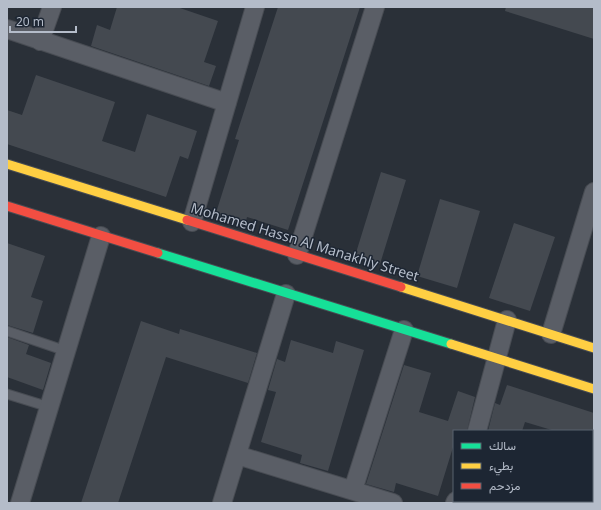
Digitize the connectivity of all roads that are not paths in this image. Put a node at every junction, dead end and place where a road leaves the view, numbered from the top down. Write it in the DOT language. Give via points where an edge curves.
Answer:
graph roads {
  1 [pos="52,7"];
  2 [pos="255,7"];
  3 [pos="375,7"];
  4 [pos="7,29"];
  5 [pos="40,41"];
  6 [pos="227,103"];
  7 [pos="7,164"];
  8 [pos="594,192"];
  9 [pos="7,206"];
  10 [pos="590,219"];
  11 [pos="192,222"];
  12 [pos="101,236"];
  13 [pos="297,255"];
  14 [pos="286,294"];
  15 [pos="507,320"];
  16 [pos="404,330"];
  17 [pos="7,331"];
  18 [pos="551,334"];
  19 [pos="594,348"];
  20 [pos="66,351"];
  21 [pos="497,359"];
  22 [pos="594,389"];
  23 [pos="7,394"];
  24 [pos="49,407"];
  25 [pos="477,430"];
  26 [pos="237,455"];
  27 [pos="353,490"];
  28 [pos="224,502"];
  29 [pos="20,503"];
  30 [pos="393,503"];
  1 -- 5 [label="street"];
  2 -- 6 [label="street"];
  3 -- 13 [label="street"];
  4 -- 5 [label="street"];
  5 -- 6 [label="street"];
  6 -- 11 [label="street"];
  7 -- 11 [label="street, Mohamed Hassn Al Manakhly Street"];
  8 -- 10 [label="street"];
  9 -- 12 [label="street"];
  10 -- 18 [label="street"];
  11 -- 13 [label="street, Mohamed Hassn Al Manakhly Street"];
  12 -- 14 [label="street"];
  12 -- 20 [label="street"];
  13 -- 15 [label="street, Mohamed Hassn Al Manakhly Street"];
  14 -- 16 [label="street"];
  14 -- 26 [label="street"];
  15 -- 18 [label="street, Mohamed Hassn Al Manakhly Street"];
  15 -- 21 [label="street"];
  16 -- 21 [label="street"];
  16 -- 27 [label="street"];
  17 -- 20 [label="lane"];
  18 -- 19 [label="street, Mohamed Hassn Al Manakhly Street"];
  20 -- 24 [label="street"];
  21 -- 22 [label="street"];
  21 -- 25 [label="street"];
  23 -- 24 [label="lane"];
  24 -- 29 [label="street"];
  26 -- 27 [label="street"];
  26 -- 28 [label="street"];
  27 -- 30 [label="street"];
}
